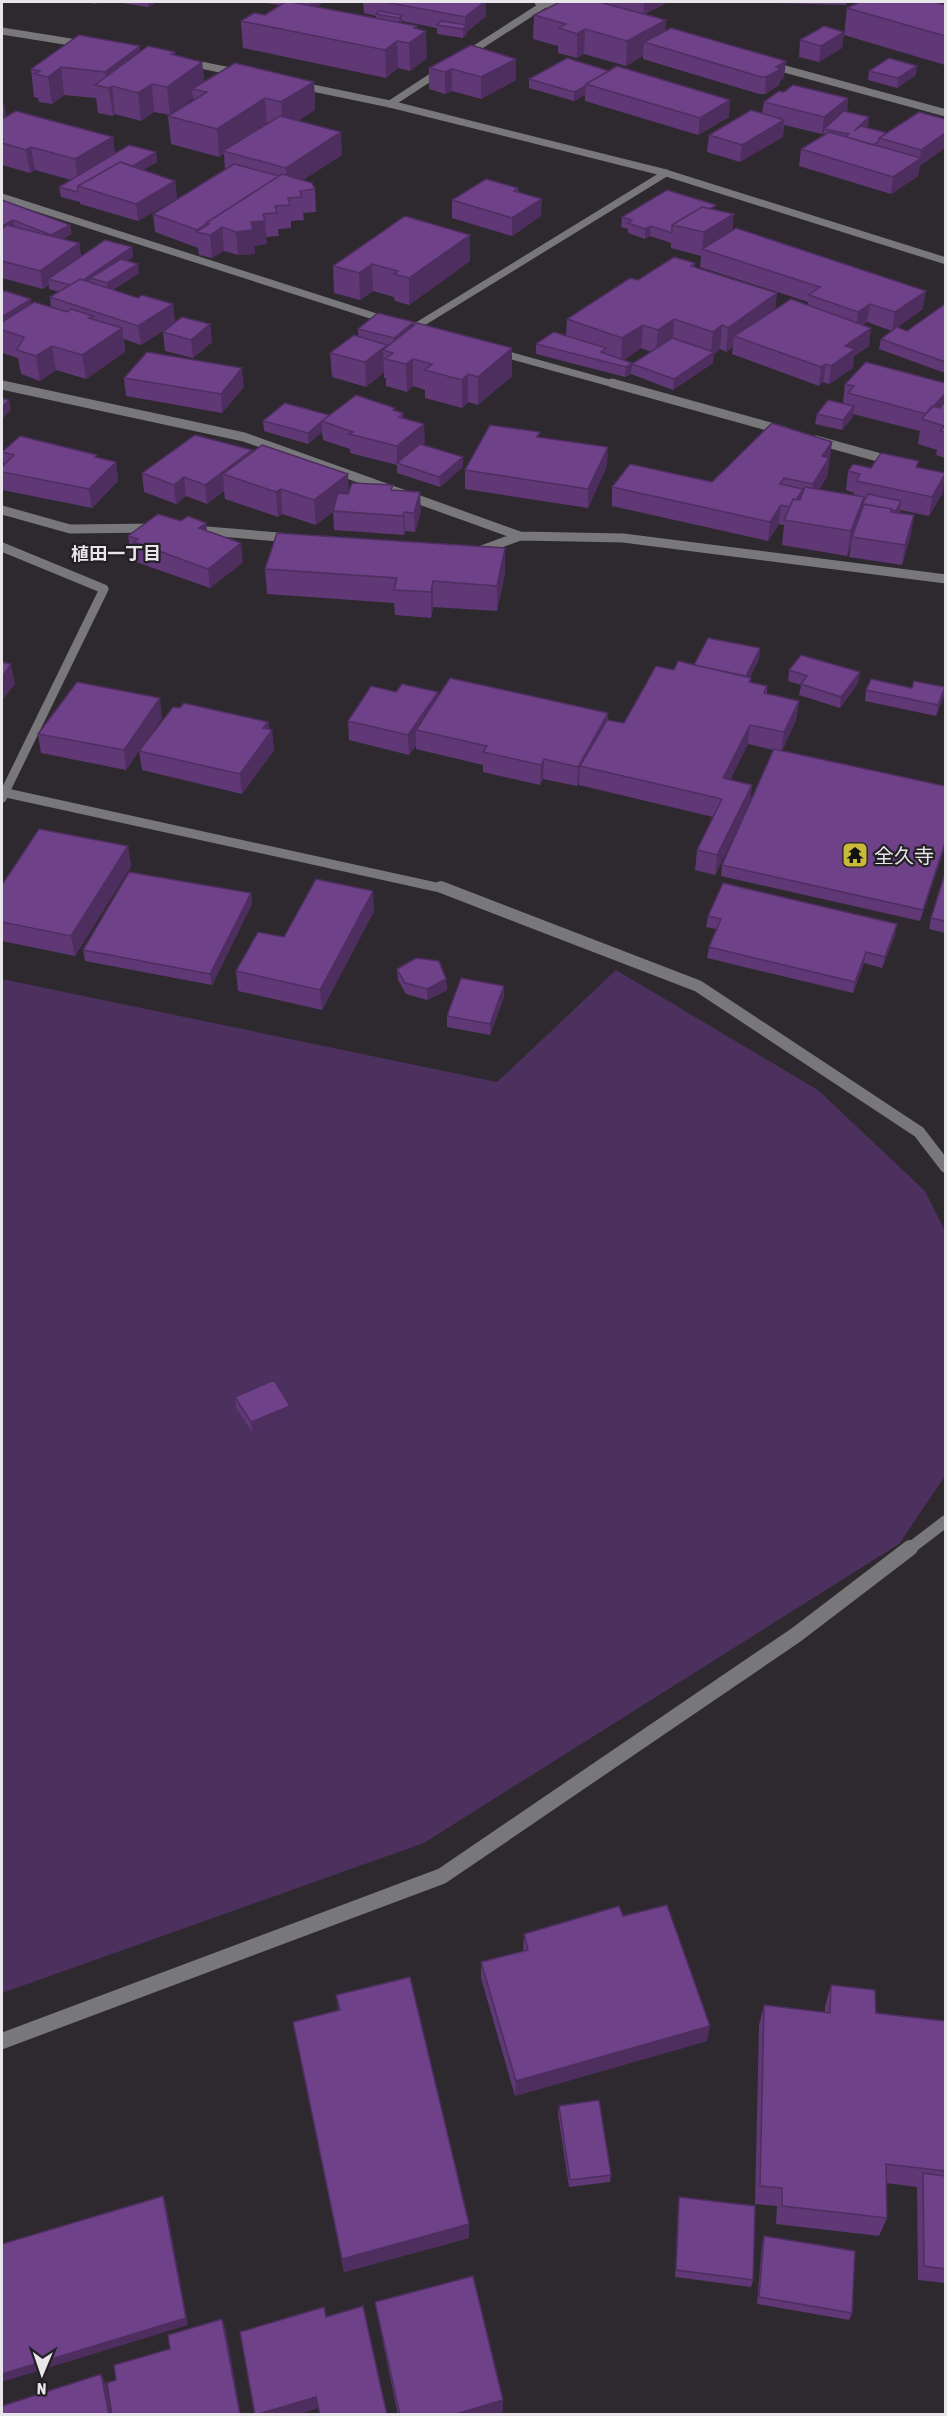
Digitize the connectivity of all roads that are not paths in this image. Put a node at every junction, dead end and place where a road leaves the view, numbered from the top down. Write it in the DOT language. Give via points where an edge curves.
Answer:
graph roads {
  1 [pos="538,2"];
  2 [pos="548,2"];
  3 [pos="581,12"];
  4 [pos="2,31"];
  5 [pos="94,46"];
  6 [pos="175,60"];
  7 [pos="458,60"];
  8 [pos="763,63"];
  9 [pos="448,66"];
  10 [pos="254,76"];
  11 [pos="288,83"];
  12 [pos="390,104"];
  13 [pos="945,113"];
  14 [pos="666,173"];
  15 [pos="2,197"];
  16 [pos="945,261"];
  17 [pos="412,329"];
  18 [pos="423,332"];
  19 [pos="491,351"];
  20 [pos="2,385"];
  21 [pos="798,435"];
  22 [pos="809,438"];
  23 [pos="900,463"];
  24 [pos="2,510"];
  25 [pos="170,529"];
  26 [pos="182,530"];
  27 [pos="520,536"];
  28 [pos="302,538"];
  29 [pos="2,547"];
  30 [pos="469,550"];
  31 [pos="945,579"];
  32 [pos="2,794"];
  33 [pos="945,1167"];
  34 [pos="945,1521"];
  35 [pos="2,2041"];
  1 -- 2 [label="street"];
  2 -- 3 [label="street"];
  2 -- 7 [label="street"];
  4 -- 5 [label="street"];
  6 -- 10 [label="street"];
  8 -- 13 [label="street"];
  9 -- 12 [label="street"];
  11 -- 12 [label="street"];
  12 -- 14 [label="street"];
  14 -- 16 [label="street"];
  14 -- 17 [label="street"];
  15 -- 17 [label="street"];
  17 -- 18 [label="street"];
  19 -- 21 [label="street"];
  20 -- 27 [label="street" via="244,437"];
  22 -- 23 [label="street"];
  24 -- 25 [label="street" via="70,529"];
  26 -- 28 [label="street"];
  27 -- 30 [label="street" via="481,551"];
  27 -- 31 [label="street" via="623,538"];
  29 -- 32 [label="street" via="104,589"];
  32 -- 33 [label="street" via="438,886 698,986 919,1132"];
  34 -- 35 [label="street" via="795,1635 442,1876"];
}
